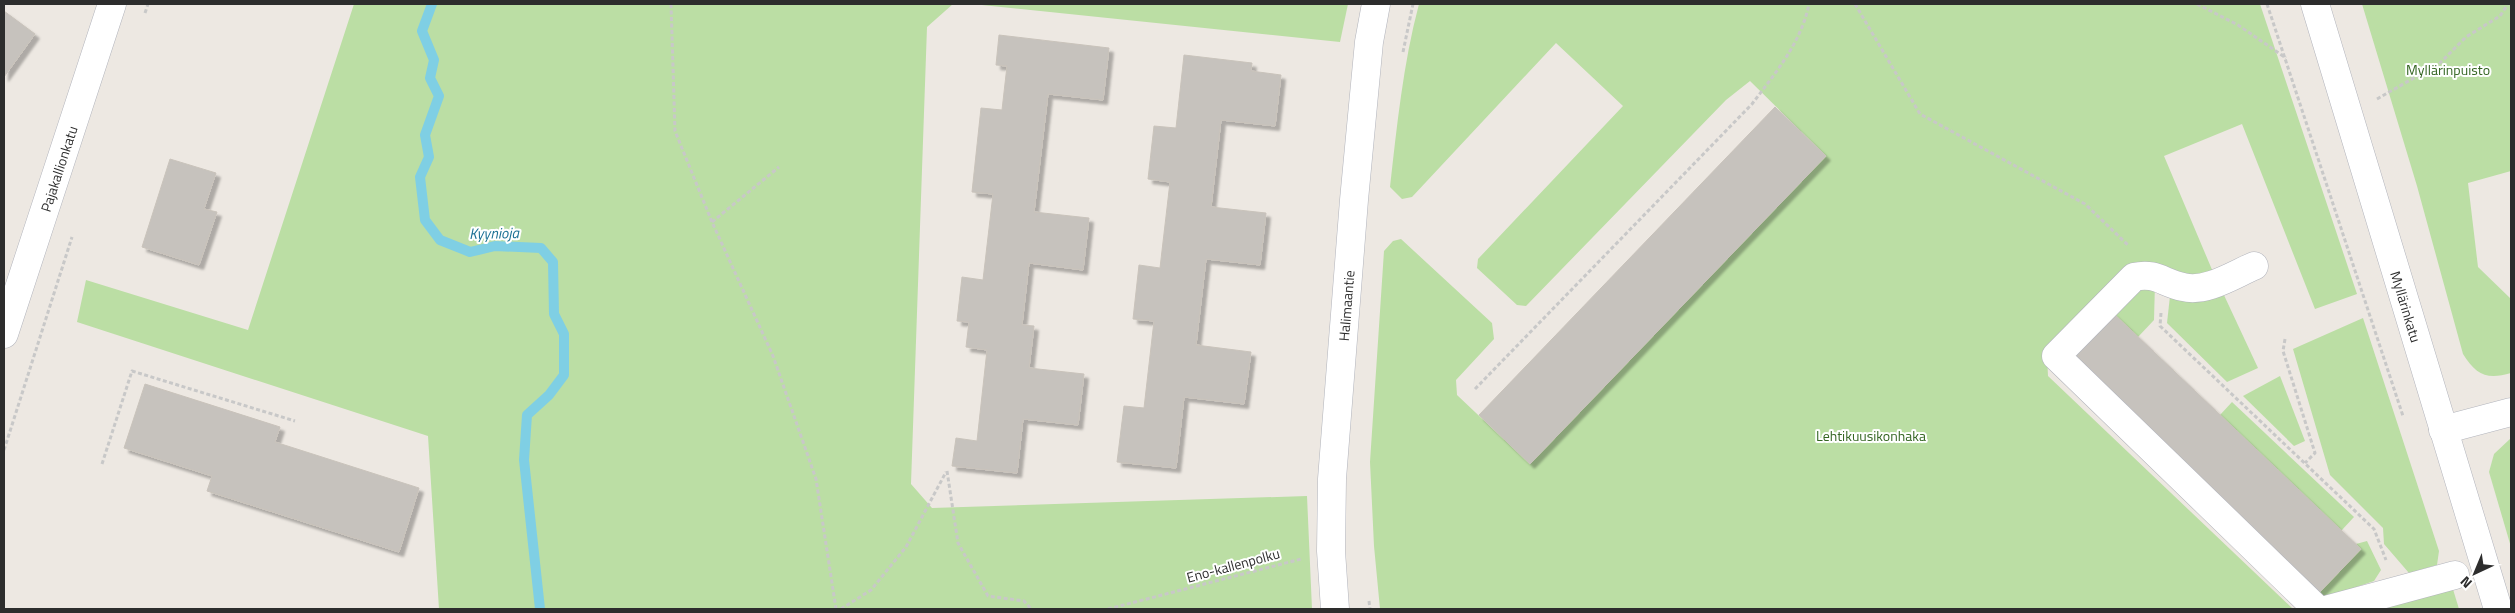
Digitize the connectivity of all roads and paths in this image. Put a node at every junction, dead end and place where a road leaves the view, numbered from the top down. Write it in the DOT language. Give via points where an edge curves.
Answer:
graph roads {
  1 [pos="112,4"];
  2 [pos="671,4"];
  3 [pos="1376,4"];
  4 [pos="1809,4"];
  5 [pos="1856,4"];
  6 [pos="2197,4"];
  7 [pos="2267,4"];
  8 [pos="2315,4"];
  9 [pos="2508,4"];
  10 [pos="2286,59"];
  11 [pos="2349,115"];
  12 [pos="779,167"];
  13 [pos="712,222"];
  14 [pos="2254,266"];
  15 [pos="2156,277"];
  16 [pos="4,334"];
  17 [pos="2285,339"];
  18 [pos="1475,388"];
  19 [pos="2511,412"];
  20 [pos="295,421"];
  21 [pos="2405,421"];
  22 [pos="2443,430"];
  23 [pos="102,464"];
  24 [pos="2305,464"];
  25 [pos="1331,551"];
  26 [pos="2455,575"];
  27 [pos="2399,590"];
  28 [pos="836,609"];
  29 [pos="841,609"];
  30 [pos="1031,609"];
  31 [pos="1108,609"];
  32 [pos="1335,609"];
  33 [pos="2317,609"];
  34 [pos="2329,609"];
  35 [pos="2498,609"];
  1 -- 16 [label="street, Pajakallionkatu"];
  2 -- 13 [label="path" via="675,131"];
  3 -- 25 [label="street, Halimaantie" via="1369,42 1354,200 1332,479"];
  4 -- 18 [label="path" via="1805,25 1788,57 1752,104"];
  5 -- 15 [label="path" via="1920,114 2085,204 2125,240"];
  6 -- 10 [label="path" via="2238,25"];
  7 -- 10 [label="path"];
  8 -- 11 [label="street, Myllärinkatu"];
  9 -- 11 [label="path" via="2500,16 2466,38 2440,63"];
  10 -- 21 [label="path"];
  11 -- 22 [label="street, Myllärinkatu"];
  12 -- 13 [label="path"];
  13 -- 28 [label="path" via="773,356 816,478"];
  14 -- 15 [label="street" via="2209,286 2184,288"];
  15 -- 24 [label="path" via="2160,326"];
  15 -- 33 [label="street" via="2134,277 2056,356"];
  17 -- 24 [label="path" via="2283,350 2315,453"];
  19 -- 22 [label="street"];
  20 -- 23 [label="path" via="132,370"];
  22 -- 35 [label="street, Myllärinkatu"];
  24 -- 27 [label="path" via="2374,529"];
  25 -- 31 [label="path, Eno-kallenpolku"];
  25 -- 32 [label="street, Halimaantie"];
  26 -- 27 [label="street"];
  27 -- 34 [label="street"];
  29 -- 30 [label="path" via="871,590 906,547 946,471 958,543 988,596 1024,601"];
}
